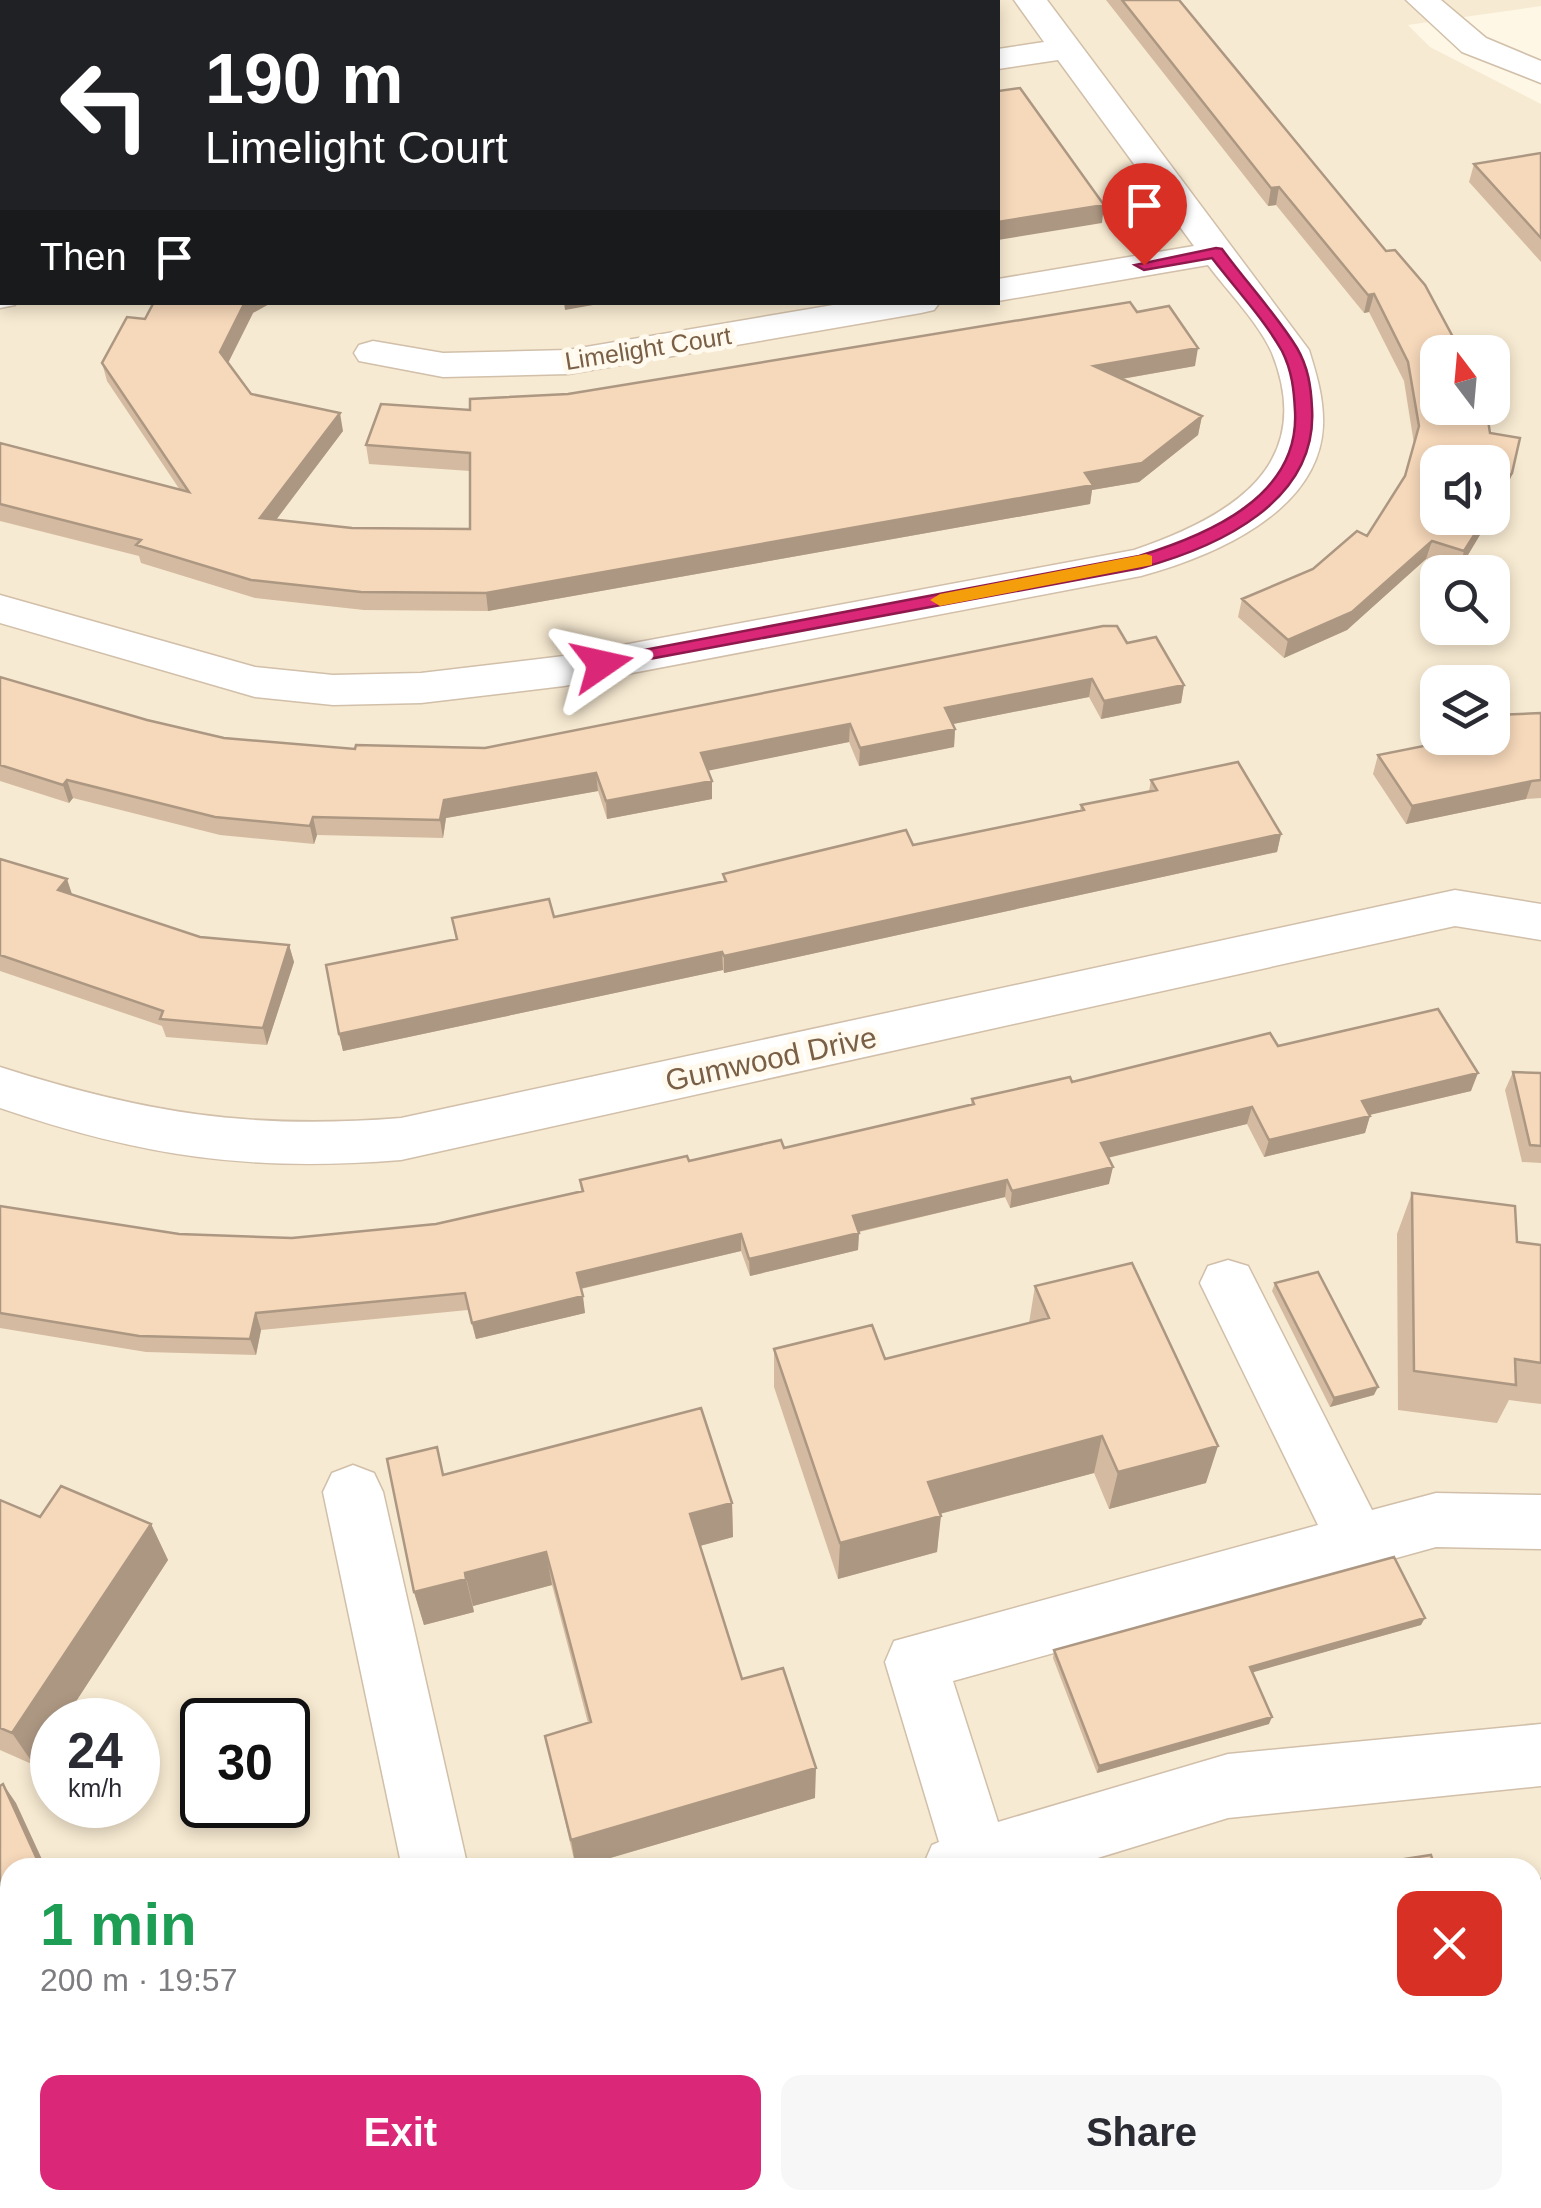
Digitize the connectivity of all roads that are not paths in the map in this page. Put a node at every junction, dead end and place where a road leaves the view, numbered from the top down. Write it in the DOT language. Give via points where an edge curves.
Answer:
graph roads {
  1 [pos="1030,0"];
  2 [pos="1422,0"];
  3 [pos="1066,48"];
  4 [pos="1000,59"];
  5 [pos="1541,73"];
  6 [pos="1216,253"];
  7 [pos="1000,290"];
  8 [pos="903,305"];
  9 [pos="373,353"];
  10 [pos="0,609"];
  11 [pos="1541,922"];
  12 [pos="0,1086"];
  13 [pos="1228,1283"];
  14 [pos="353,1492"];
  15 [pos="1541,1522"];
  16 [pos="1356,1540"];
  17 [pos="1541,1755"];
  18 [pos="1097,1848"];
  19 [pos="433,1858"];
  20 [pos="965,1858"];
  21 [pos="1010,1858"];
  1 -- 3 [label="street"];
  2 -- 5 [label="street" via="1474,45"];
  3 -- 4 [label="street"];
  3 -- 6 [label="street"];
  6 -- 7 [label="street"];
  6 -- 10 [label="street" via="1290,350 1302,380 1305,426 1297,461 1241,520 1197,544 1141,562 564,672 421,688 332,690 254,682"];
  8 -- 9 [label="street, Limelight Court" via="568,362 444,365"];
  11 -- 12 [label="street, Gumwood Drive" via="1455,908 488,1122 334,1146 232,1145 145,1134"];
  13 -- 16 [label="street"];
  14 -- 19 [label="street"];
  15 -- 16 [label="street" via="1436,1520"];
  16 -- 20 [label="street" via="916,1662"];
  17 -- 18 [label="street" via="1228,1786"];
  18 -- 21 [label="street"];
}
